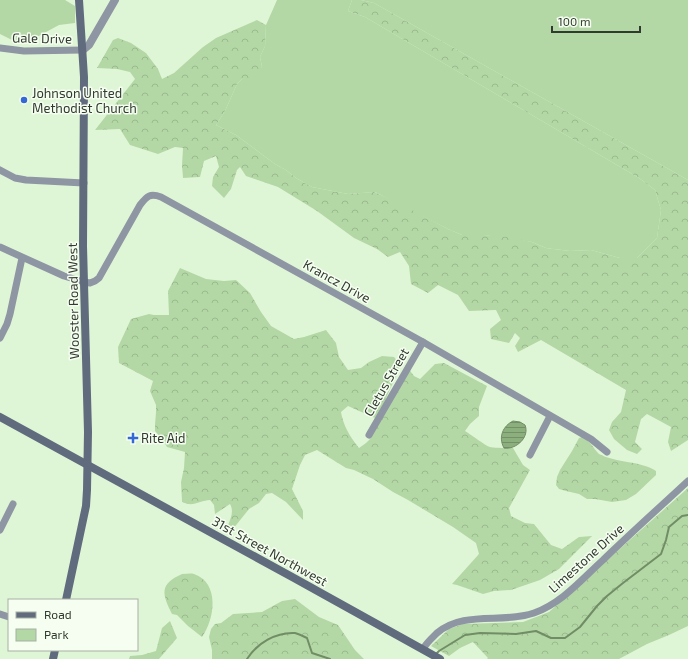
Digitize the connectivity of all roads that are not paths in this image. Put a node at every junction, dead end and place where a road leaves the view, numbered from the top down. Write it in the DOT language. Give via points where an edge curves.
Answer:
graph roads {
  1 [pos="79,0"];
  2 [pos="115,0"];
  3 [pos="0,48"];
  4 [pos="83,50"];
  5 [pos="0,170"];
  6 [pos="84,183"];
  7 [pos="0,247"];
  8 [pos="22,258"];
  9 [pos="84,282"];
  10 [pos="0,338"];
  11 [pos="423,342"];
  12 [pos="550,416"];
  13 [pos="0,417"];
  14 [pos="370,435"];
  15 [pos="607,452"];
  16 [pos="530,455"];
  17 [pos="88,466"];
  18 [pos="688,481"];
  19 [pos="13,504"];
  20 [pos="0,530"];
  21 [pos="66,599"];
  22 [pos="423,649"];
  23 [pos="440,659"];
  1 -- 4 [label="main road, Wooster Road West"];
  2 -- 4 [label="street" via="89,45"];
  3 -- 4 [label="street, Gale Drive" via="24,51"];
  4 -- 6 [label="main road, Wooster Road West"];
  5 -- 6 [label="street" via="15,178 26,180"];
  6 -- 9 [label="main road, Wooster Road West"];
  7 -- 8 [label="street"];
  8 -- 9 [label="street" via="55,273"];
  8 -- 10 [label="street" via="10,314"];
  9 -- 11 [label="street, Krancz Drive" via="90,283 99,278 140,205 148,196 156,195"];
  9 -- 17 [label="main road, Wooster Road West"];
  11 -- 12 [label="street, Krancz Drive"];
  11 -- 14 [label="street, Cletus Street"];
  12 -- 15 [label="street, Krancz Drive" via="591,439"];
  12 -- 16 [label="street"];
  13 -- 17 [label="main road, 31st Street Northwest"];
  17 -- 21 [label="main road, Wooster Road West" via="86,506"];
  17 -- 22 [label="main road, 31st Street Northwest"];
  18 -- 22 [label="street, Limestone Drive" via="554,603 523,616 454,623 432,638"];
  19 -- 20 [label="street"];
  22 -- 23 [label="main road, 31st Street Northwest"];
}
